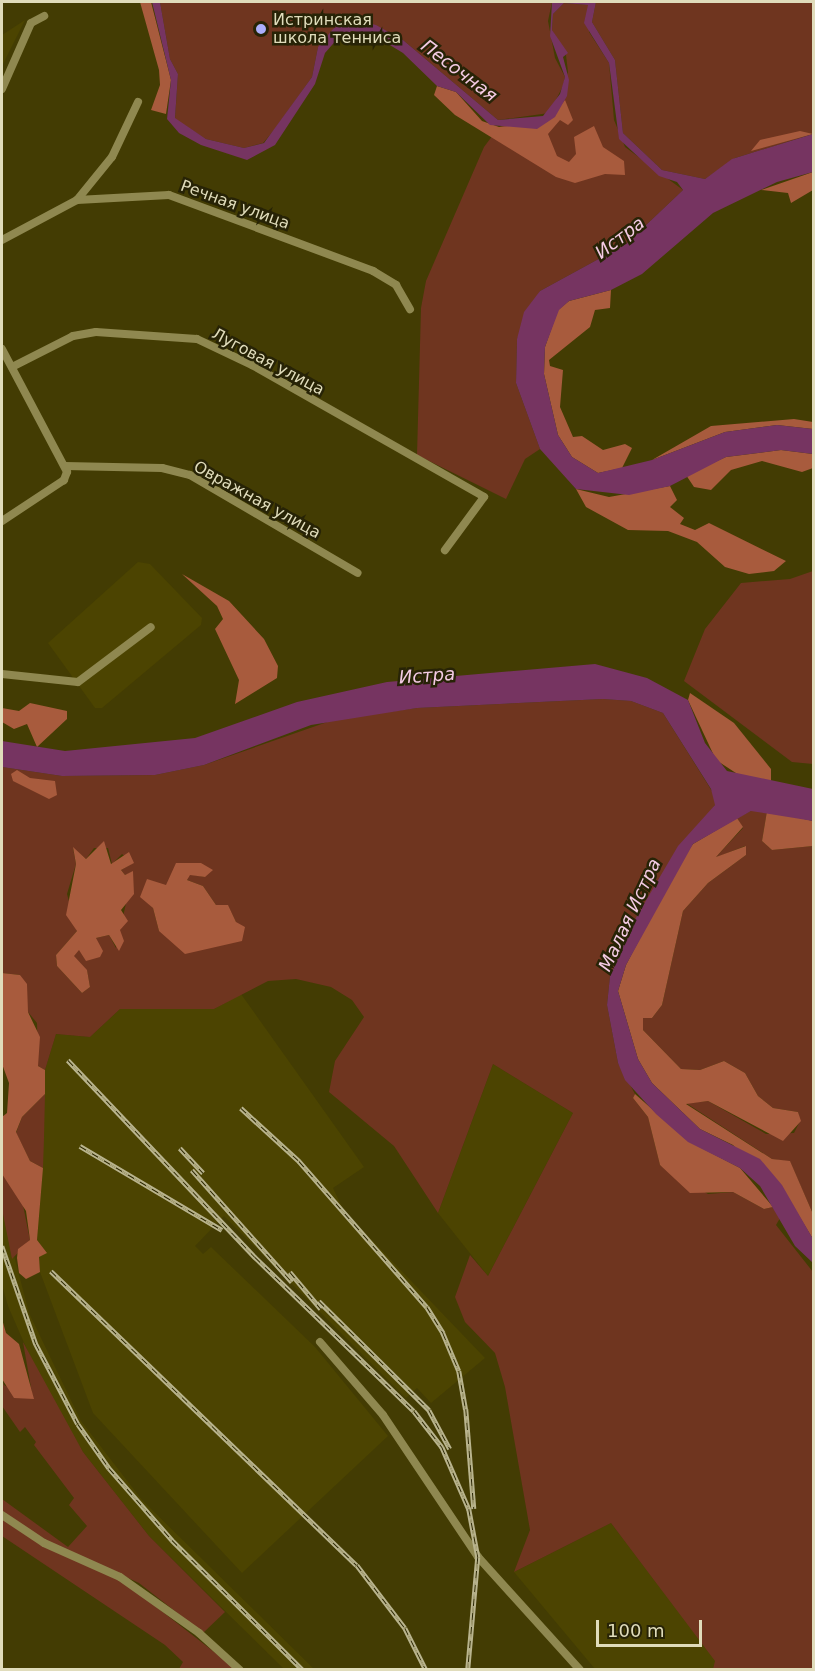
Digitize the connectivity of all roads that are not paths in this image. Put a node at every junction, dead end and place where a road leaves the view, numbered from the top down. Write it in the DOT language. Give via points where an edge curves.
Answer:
graph roads {
  1 [pos="44,16"];
  2 [pos="2,88"];
  3 [pos="138,102"];
  4 [pos="77,200"];
  5 [pos="2,240"];
  6 [pos="410,309"];
  7 [pos="2,349"];
  8 [pos="12,367"];
  9 [pos="65,466"];
  10 [pos="2,521"];
  11 [pos="445,550"];
  12 [pos="358,573"];
  13 [pos="151,627"];
  14 [pos="2,674"];
  15 [pos="320,1342"];
  16 [pos="2,1515"];
  17 [pos="240,1670"];
  18 [pos="580,1670"];
  1 -- 2 [label="street" via="31,23"];
  3 -- 4 [label="street" via="112,157"];
  4 -- 5 [label="street, Речная улица"];
  4 -- 6 [label="street, Речная улица" via="169,195 195,203 373,271 396,285"];
  7 -- 8 [label="street"];
  8 -- 9 [label="street"];
  8 -- 11 [label="street, Луговая улица" via="73,336 96,332 197,339 252,365 484,497"];
  9 -- 10 [label="street" via="64,480"];
  9 -- 12 [label="street, Овражная улица" via="162,468 190,475"];
  13 -- 14 [label="street" via="78,682"];
  15 -- 18 [label="street" via="383,1415 478,1557"];
  16 -- 17 [label="street" via="44,1543 120,1577 199,1633"];
}
